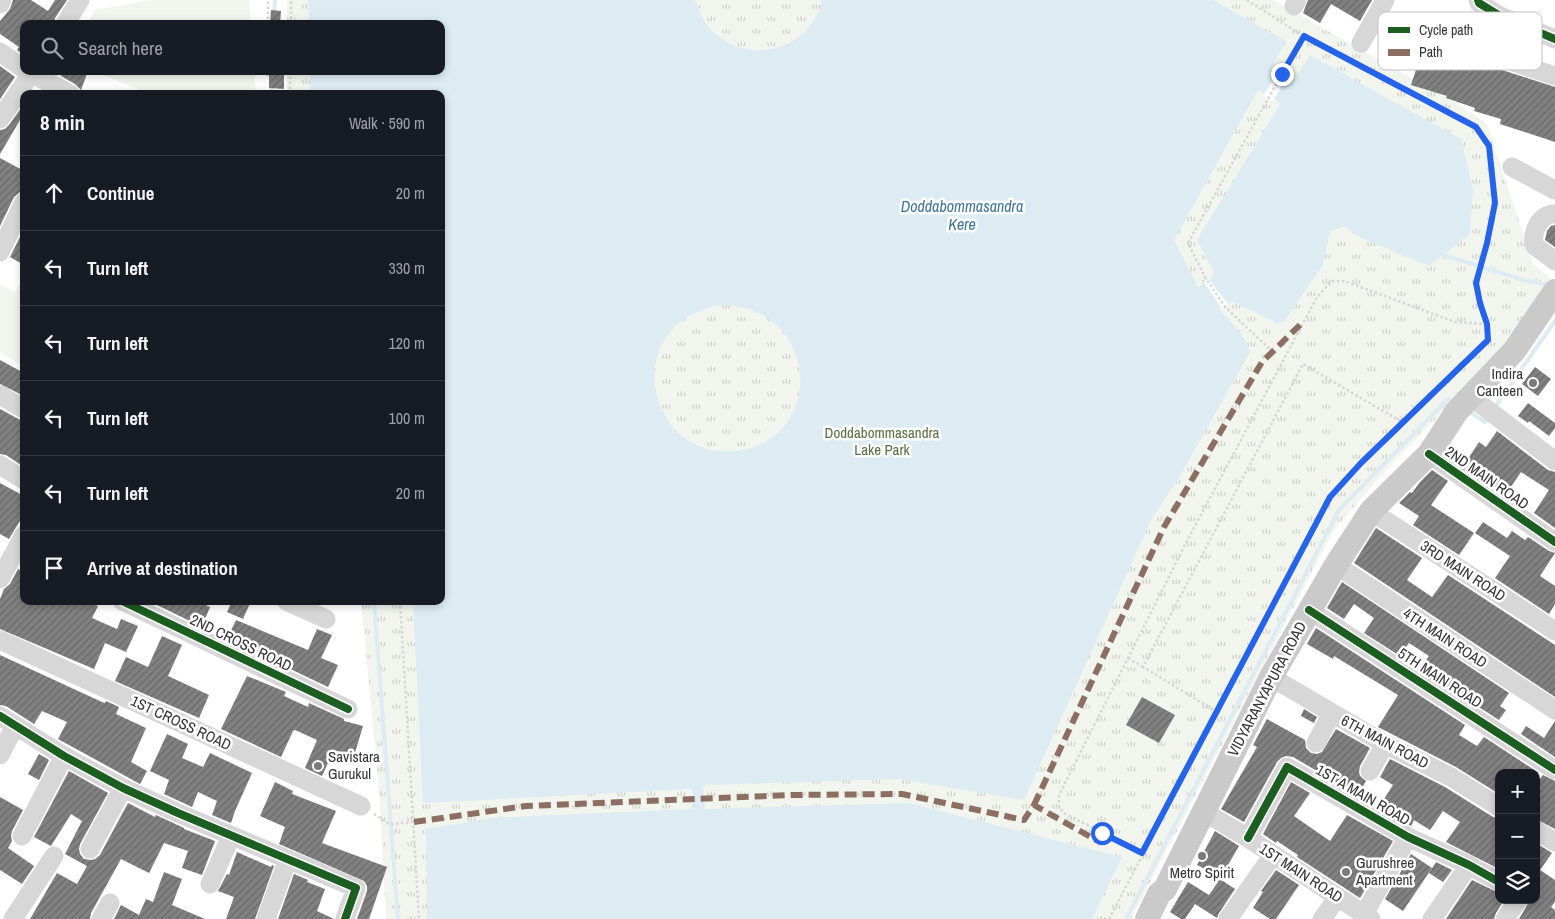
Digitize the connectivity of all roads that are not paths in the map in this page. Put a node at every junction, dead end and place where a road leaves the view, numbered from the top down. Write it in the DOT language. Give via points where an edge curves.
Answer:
graph roads {
  1 [pos="2,0"];
  2 [pos="80,0"];
  3 [pos="1385,0"];
  4 [pos="1478,0"];
  5 [pos="0,4"];
  6 [pos="1378,12"];
  7 [pos="1494,12"];
  8 [pos="1378,13"];
  9 [pos="68,20"];
  10 [pos="1542,34"];
  11 [pos="1555,39"];
  12 [pos="1361,43"];
  13 [pos="0,52"];
  14 [pos="20,66"];
  15 [pos="1537,70"];
  16 [pos="27,75"];
  17 [pos="35,75"];
  18 [pos="1555,76"];
  19 [pos="63,90"];
  20 [pos="0,119"];
  21 [pos="1512,167"];
  22 [pos="1555,190"];
  23 [pos="20,210"];
  24 [pos="1555,214"];
  25 [pos="0,252"];
  26 [pos="1555,261"];
  27 [pos="1553,298"];
  28 [pos="0,396"];
  29 [pos="20,407"];
  30 [pos="1484,407"];
  31 [pos="1552,453"];
  32 [pos="1429,454"];
  33 [pos="0,465"];
  34 [pos="20,478"];
  35 [pos="1371,511"];
  36 [pos="1555,542"];
  37 [pos="16,545"];
  38 [pos="1336,565"];
  39 [pos="0,579"];
  40 [pos="130,605"];
  41 [pos="295,605"];
  42 [pos="1309,610"];
  43 [pos="326,619"];
  44 [pos="1555,630"];
  45 [pos="0,640"];
  46 [pos="1271,677"];
  47 [pos="348,709"];
  48 [pos="1555,710"];
  49 [pos="1332,713"];
  50 [pos="8,721"];
  51 [pos="1316,743"];
  52 [pos="1385,744"];
  53 [pos="0,755"];
  54 [pos="64,756"];
  55 [pos="1555,770"];
  56 [pos="1370,771"];
  57 [pos="123,788"];
  58 [pos="1495,804"];
  59 [pos="361,806"];
  60 [pos="1204,812"];
  61 [pos="1540,833"];
  62 [pos="22,836"];
  63 [pos="231,836"];
  64 [pos="1408,837"];
  65 [pos="1248,838"];
  66 [pos="1555,842"];
  67 [pos="90,849"];
  68 [pos="1272,854"];
  69 [pos="54,856"];
  70 [pos="288,859"];
  71 [pos="1469,865"];
  72 [pos="1495,880"];
  73 [pos="210,884"];
  74 [pos="1165,889"];
  75 [pos="1338,897"];
  76 [pos="1515,904"];
  77 [pos="1368,916"];
  78 [pos="17,918"];
  79 [pos="266,919"];
  80 [pos="345,919"];
  81 [pos="1147,919"];
  82 [pos="1156,919"];
  83 [pos="1228,919"];
  84 [pos="1322,919"];
  85 [pos="1432,919"];
  86 [pos="1505,919"];
  1 -- 5 [label="street"];
  2 -- 9 [label="street"];
  3 -- 6 [label="street"];
  4 -- 7 [label="street"];
  8 -- 12 [label="street"];
  10 -- 11 [label="street"];
  13 -- 14 [label="street"];
  15 -- 18 [label="street"];
  16 -- 20 [label="street"];
  17 -- 19 [label="street"];
  21 -- 22 [label="street"];
  23 -- 25 [label="street"];
  24 -- 26 [label="street" via="1542,219 1533,239 1535,246"];
  27 -- 30 [label="main road, VIDYARANYAPURA ROAD" via="1514,351"];
  28 -- 29 [label="street"];
  30 -- 31 [label="street"];
  30 -- 32 [label="main road, VIDYARANYAPURA ROAD" via="1456,411"];
  32 -- 35 [label="main road, VIDYARANYAPURA ROAD"];
  32 -- 36 [label="street, 2ND MAIN ROAD"];
  33 -- 34 [label="street"];
  35 -- 38 [label="main road, VIDYARANYAPURA ROAD"];
  35 -- 44 [label="street, 3RD MAIN ROAD"];
  37 -- 39 [label="street"];
  38 -- 42 [label="main road, VIDYARANYAPURA ROAD"];
  38 -- 48 [label="street, 4TH MAIN ROAD"];
  40 -- 47 [label="street, 2ND CROSS ROAD"];
  41 -- 43 [label="street"];
  42 -- 46 [label="main road, VIDYARANYAPURA ROAD"];
  42 -- 55 [label="street, 5TH MAIN ROAD"];
  45 -- 59 [label="street, 1ST CROSS ROAD"];
  46 -- 49 [label="street, 6TH MAIN ROAD"];
  46 -- 60 [label="main road, VIDYARANYAPURA ROAD"];
  49 -- 51 [label="street"];
  49 -- 52 [label="street, 6TH MAIN ROAD"];
  50 -- 53 [label="street"];
  50 -- 54 [label="street"];
  52 -- 56 [label="street"];
  52 -- 58 [label="street, 6TH MAIN ROAD" via="1451,776"];
  54 -- 57 [label="street"];
  54 -- 62 [label="street"];
  57 -- 63 [label="street"];
  57 -- 67 [label="street"];
  60 -- 65 [label="street, 1ST MAIN ROAD"];
  60 -- 74 [label="main road, VIDYARANYAPURA ROAD"];
  61 -- 66 [label="street"];
  63 -- 70 [label="street"];
  63 -- 73 [label="street"];
  64 -- 65 [label="street, 1ST A MAIN ROAD" via="1287,767"];
  64 -- 71 [label="street, 1ST A MAIN ROAD"];
  64 -- 77 [label="street"];
  65 -- 68 [label="street, 1ST MAIN ROAD"];
  68 -- 75 [label="street, 1ST MAIN ROAD"];
  68 -- 83 [label="street"];
  69 -- 78 [label="street"];
  70 -- 79 [label="street"];
  70 -- 80 [label="street" via="356,888"];
  71 -- 72 [label="street, 1ST A MAIN ROAD"];
  71 -- 85 [label="street"];
  74 -- 81 [label="main road, VIDYARANYAPURA ROAD" via="1159,894"];
  74 -- 82 [label="main road, VIDYARANYAPURA ROAD" via="1166,898"];
  75 -- 77 [label="street, 1ST MAIN ROAD"];
  75 -- 84 [label="street"];
  76 -- 86 [label="street"];
}
